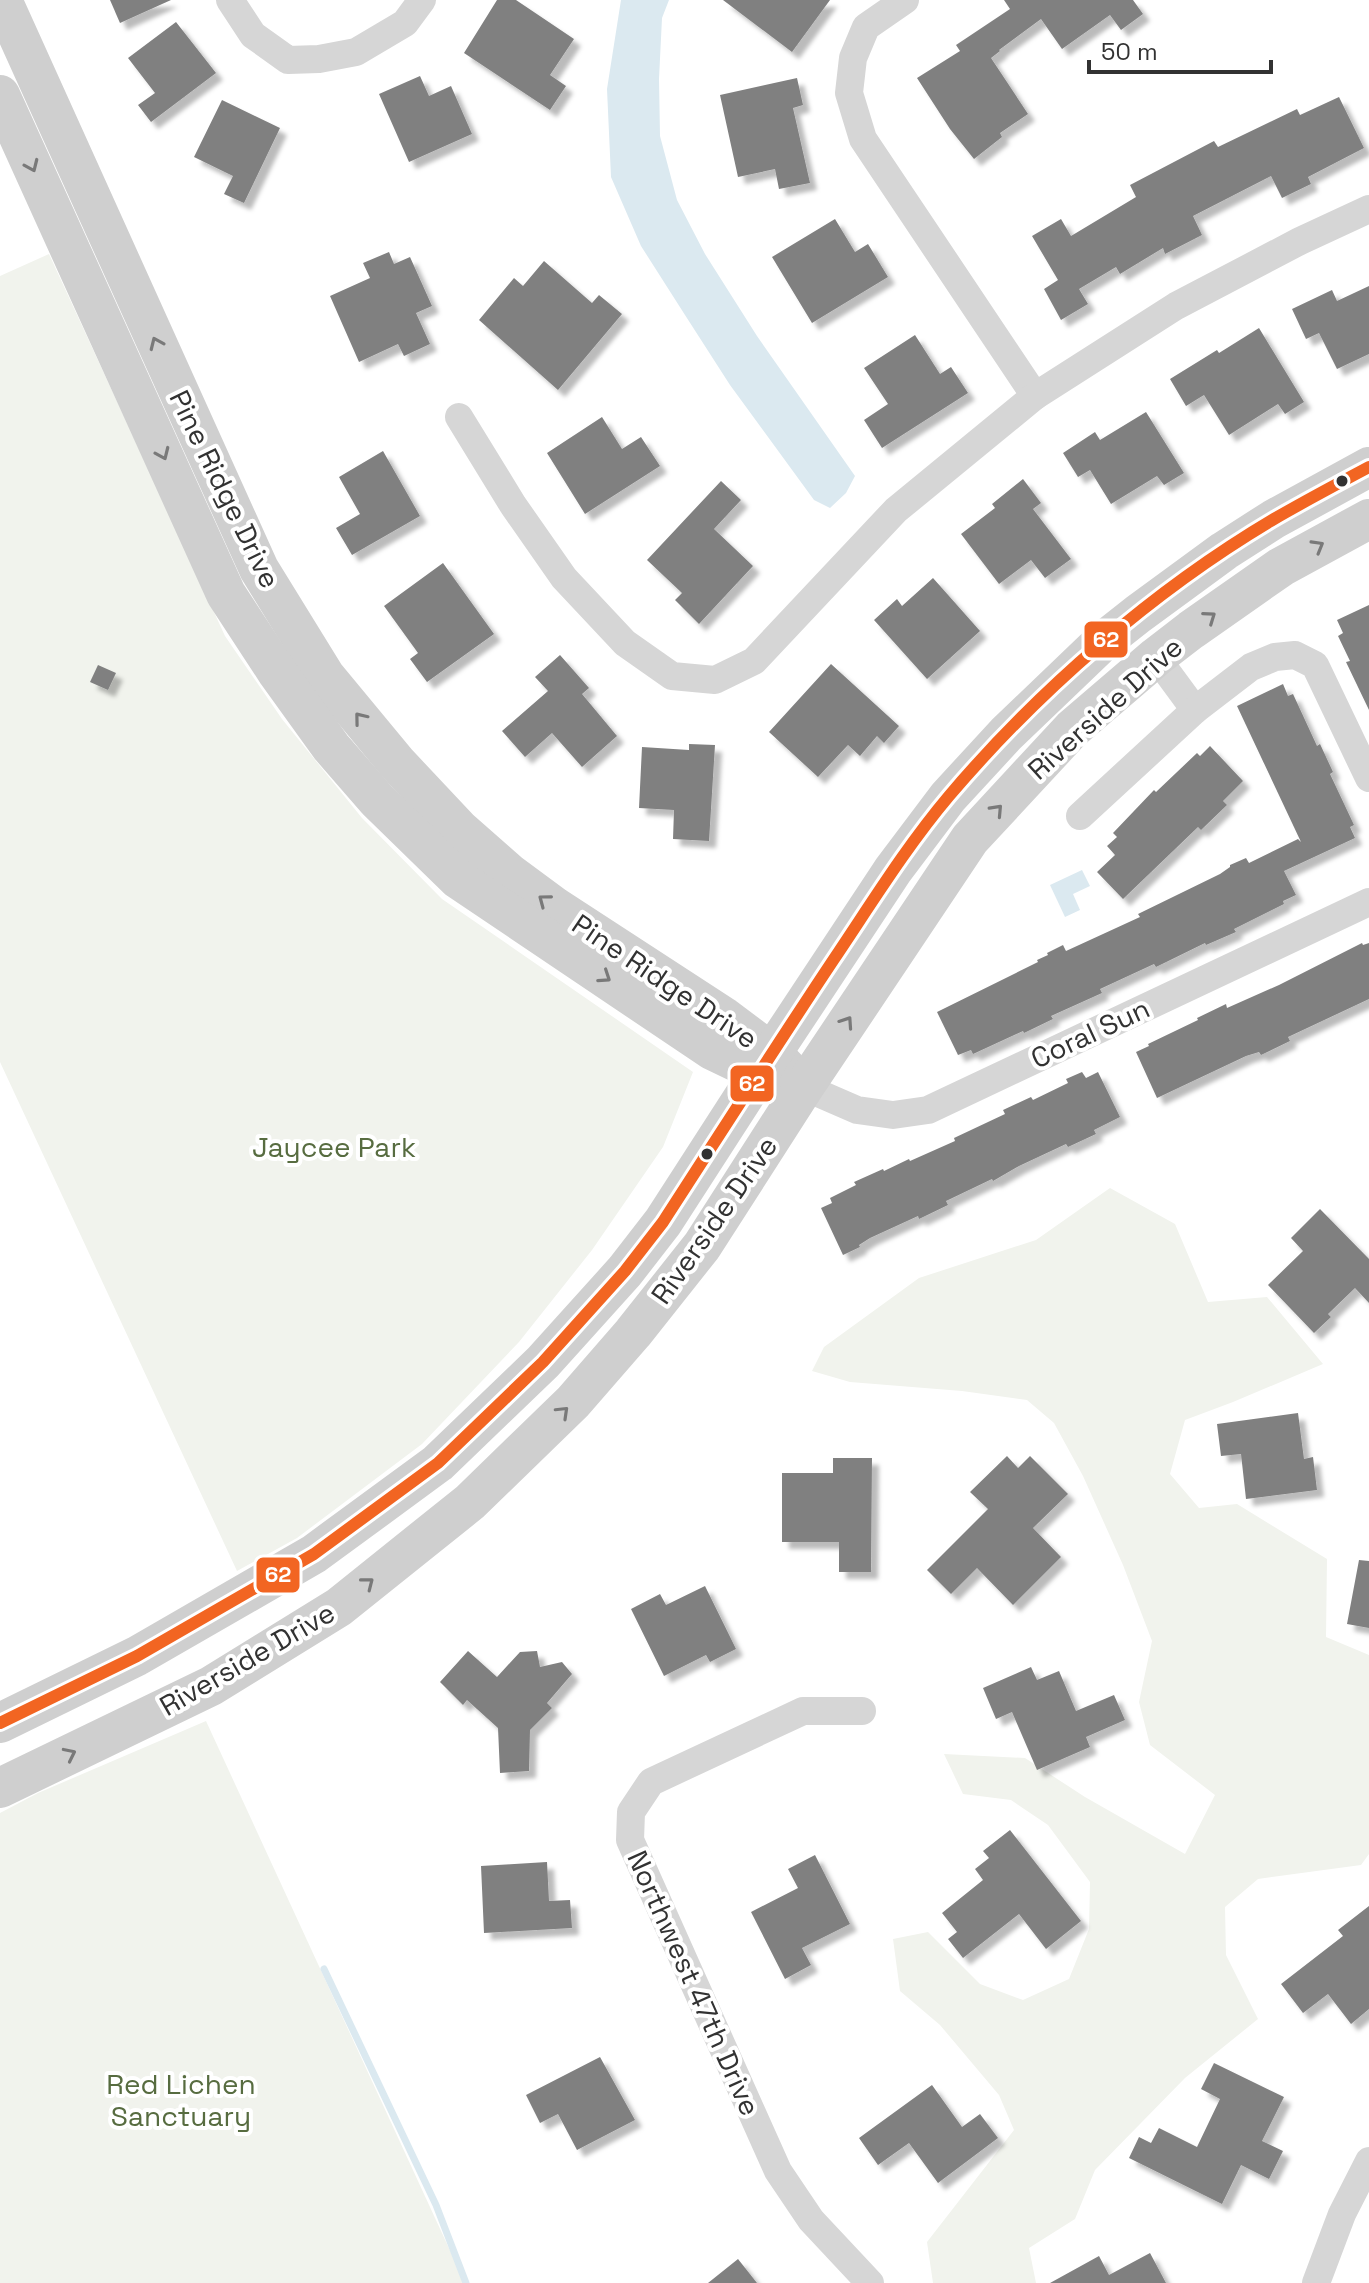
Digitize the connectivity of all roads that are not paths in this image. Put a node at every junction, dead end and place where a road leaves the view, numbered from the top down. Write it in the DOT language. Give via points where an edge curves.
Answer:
graph roads {
  1 [pos="2,0"];
  2 [pos="230,0"];
  3 [pos="422,0"];
  4 [pos="905,0"];
  5 [pos="17,79"];
  6 [pos="0,95"];
  7 [pos="1369,209"];
  8 [pos="1035,396"];
  9 [pos="459,417"];
  10 [pos="1369,467"];
  11 [pos="1369,519"];
  12 [pos="1156,657"];
  13 [pos="1195,710"];
  14 [pos="1369,778"];
  15 [pos="1080,816"];
  16 [pos="1369,902"];
  17 [pos="766,1063"];
  18 [pos="804,1087"];
  19 [pos="862,1711"];
  20 [pos="0,1723"];
  21 [pos="0,1788"];
  22 [pos="1369,2161"];
  23 [pos="870,2283"];
  24 [pos="1316,2283"];
  1 -- 5 [label="street, Pine Ridge Drive"];
  2 -- 3 [label="street" via="253,35 288,60 356,52 405,23"];
  4 -- 8 [label="street" via="866,27 853,58 849,93 863,139"];
  17 -- 5 [label="street, Pine Ridge Drive, one-way" via="724,1017 509,873 397,763 325,676 259,569"];
  6 -- 17 [label="street, Pine Ridge Drive, one-way" via="226,594 331,747 458,879 712,1050"];
  7 -- 8 [label="street" via="1176,306"];
  8 -- 9 [label="street" via="896,510 754,661 715,680 672,676 625,643 564,578"];
  10 -- 17 [label="street, Riverside Drive" via="1274,519 1138,614 1006,734 948,797 893,870"];
  12 -- 11 [label="street, Riverside Drive, one-way" via="1281,567"];
  12 -- 13 [label="street"];
  18 -- 12 [label="street, Riverside Drive, one-way" via="970,839 1072,729"];
  13 -- 14 [label="street" via="1251,667 1295,655 1315,665"];
  13 -- 15 [label="street"];
  16 -- 18 [label="street, Coral Sun" via="928,1110 893,1115 857,1110"];
  17 -- 18 [label="street, Pine Ridge Drive"];
  17 -- 20 [label="street, Riverside Drive" via="625,1271 543,1362 438,1463 314,1554 137,1656"];
  21 -- 18 [label="street, Riverside Drive, one-way" via="211,1686 339,1607 470,1502 573,1402 633,1333 702,1246"];
  19 -- 23 [label="street, Northwest 47th Drive" via="803,1711 651,1782 631,1812 630,1840 778,2171 811,2220"];
  22 -- 24 [label="street"];
}
